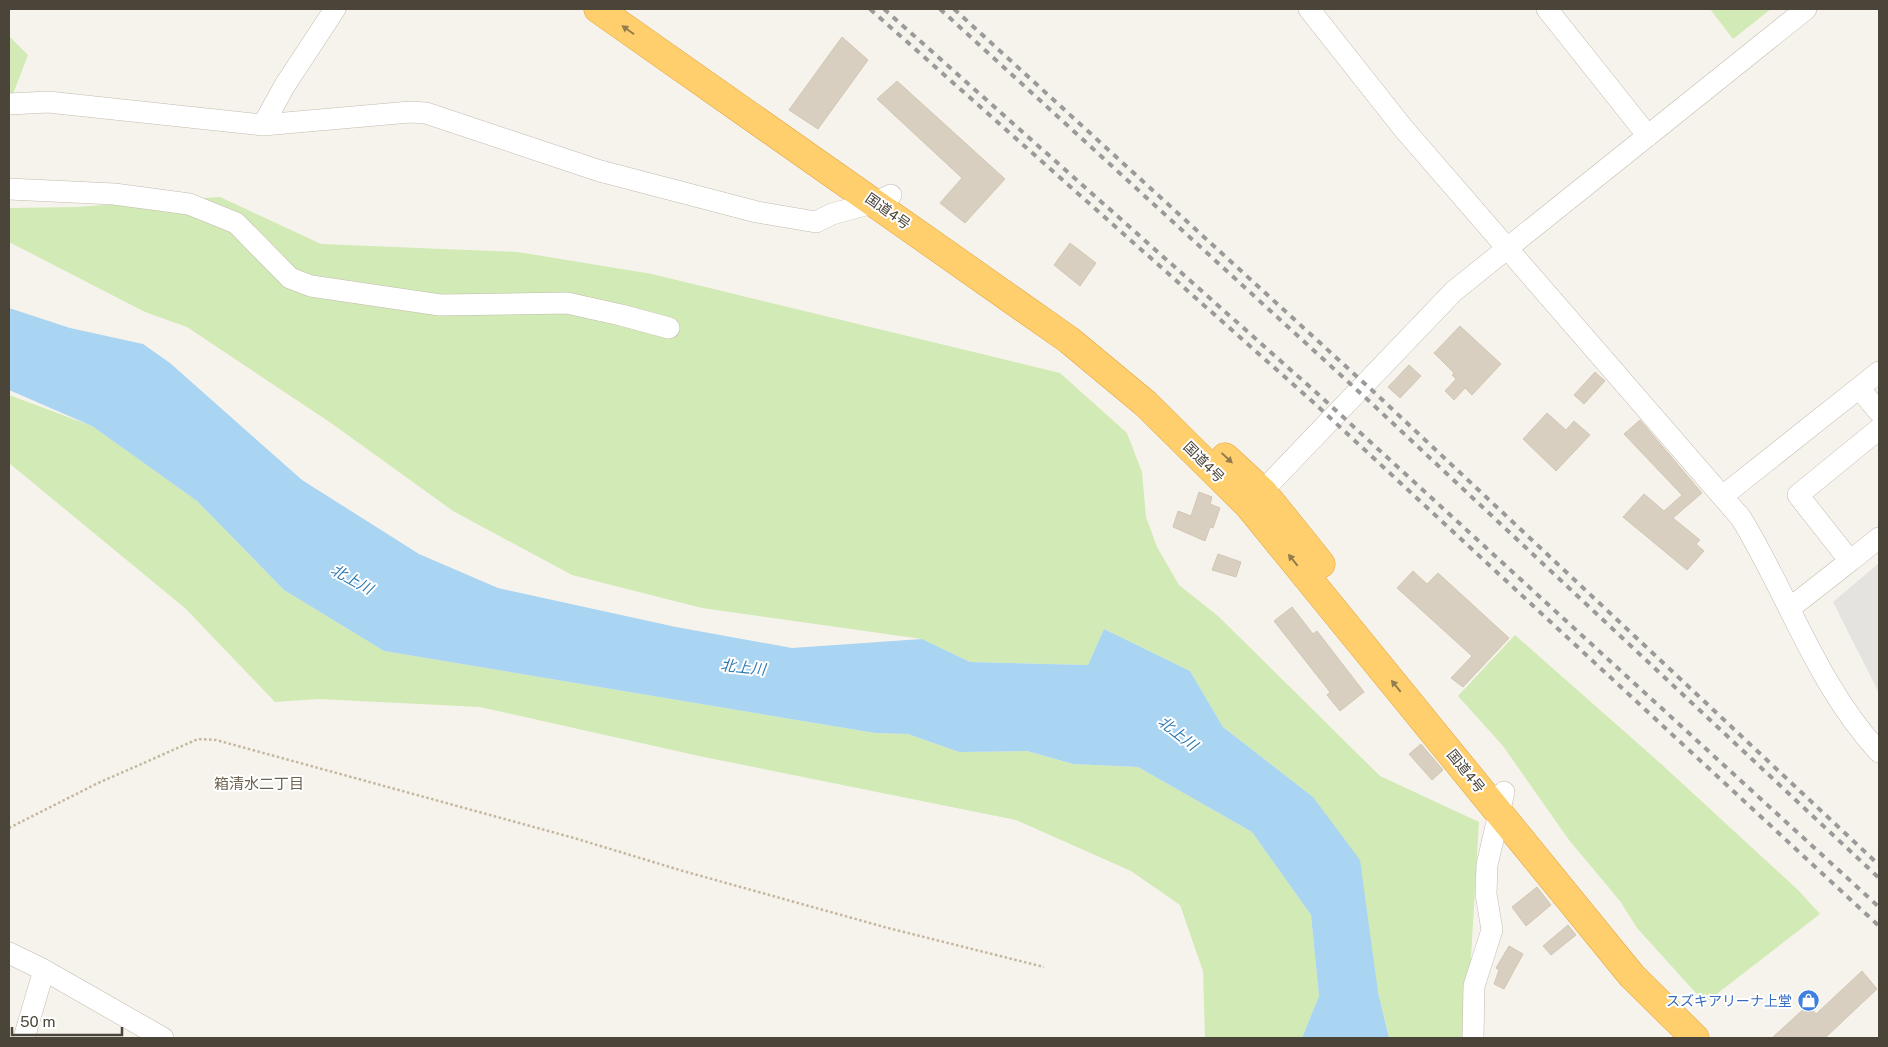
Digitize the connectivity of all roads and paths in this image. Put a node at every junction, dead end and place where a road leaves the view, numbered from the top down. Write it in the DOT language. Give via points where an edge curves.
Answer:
graph roads {
  1 [pos="335,9"];
  2 [pos="598,9"];
  3 [pos="629,9"];
  4 [pos="1309,9"];
  5 [pos="1548,9"];
  6 [pos="1806,9"];
  7 [pos="9,104"];
  8 [pos="263,124"];
  9 [pos="1648,136"];
  10 [pos="9,188"];
  11 [pos="884,198"];
  12 [pos="1506,247"];
  13 [pos="669,328"];
  14 [pos="1879,372"];
  15 [pos="1859,388"];
  16 [pos="1879,412"];
  17 [pos="1879,429"];
  18 [pos="1724,495"];
  19 [pos="1256,498"];
  20 [pos="1879,538"];
  21 [pos="1850,561"];
  22 [pos="1790,608"];
  23 [pos="1875,739"];
  24 [pos="1502,802"];
  25 [pos="9,828"];
  26 [pos="9,953"];
  27 [pos="1044,967"];
  28 [pos="44,970"];
  29 [pos="1690,1030"];
  30 [pos="24,1038"];
  31 [pos="163,1038"];
  32 [pos="1473,1038"];
  33 [pos="1718,1038"];
  1 -- 8 [label="street"];
  11 -- 2 [label="highway, 国道4号, one-way"];
  3 -- 11 [label="highway, 国道4号"];
  4 -- 12 [label="street" via="1403,128"];
  5 -- 9 [label="street"];
  6 -- 9 [label="street"];
  7 -- 8 [label="street" via="48,102"];
  8 -- 11 [label="street" via="410,112 426,114 600,171 757,212 816,222"];
  9 -- 12 [label="street"];
  10 -- 13 [label="street" via="114,194 189,204 236,223 290,278 311,286 440,305 567,303"];
  11 -- 19 [label="highway, 国道4号" via="1079,328 1153,389"];
  12 -- 18 [label="street"];
  12 -- 19 [label="street" via="1406,338"];
  14 -- 15 [label="street"];
  15 -- 16 [label="street"];
  15 -- 18 [label="street"];
  17 -- 21 [label="street" via="1798,495"];
  18 -- 22 [label="street" via="1757,544"];
  19 -- 24 [label="highway, 国道4号"];
  20 -- 21 [label="street"];
  21 -- 22 [label="street"];
  22 -- 23 [label="street" via="1808,649"];
  24 -- 29 [label="highway, 国道4号" via="1636,958"];
  24 -- 32 [label="street" via="1487,866 1486,894 1492,930 1474,986"];
  25 -- 27 [label="path" via="96,784 198,739 216,740 254,748 711,879"];
  26 -- 28 [label="street"];
  28 -- 30 [label="street"];
  28 -- 31 [label="street"];
  29 -- 33 [label="highway, 国道4号"];
}
